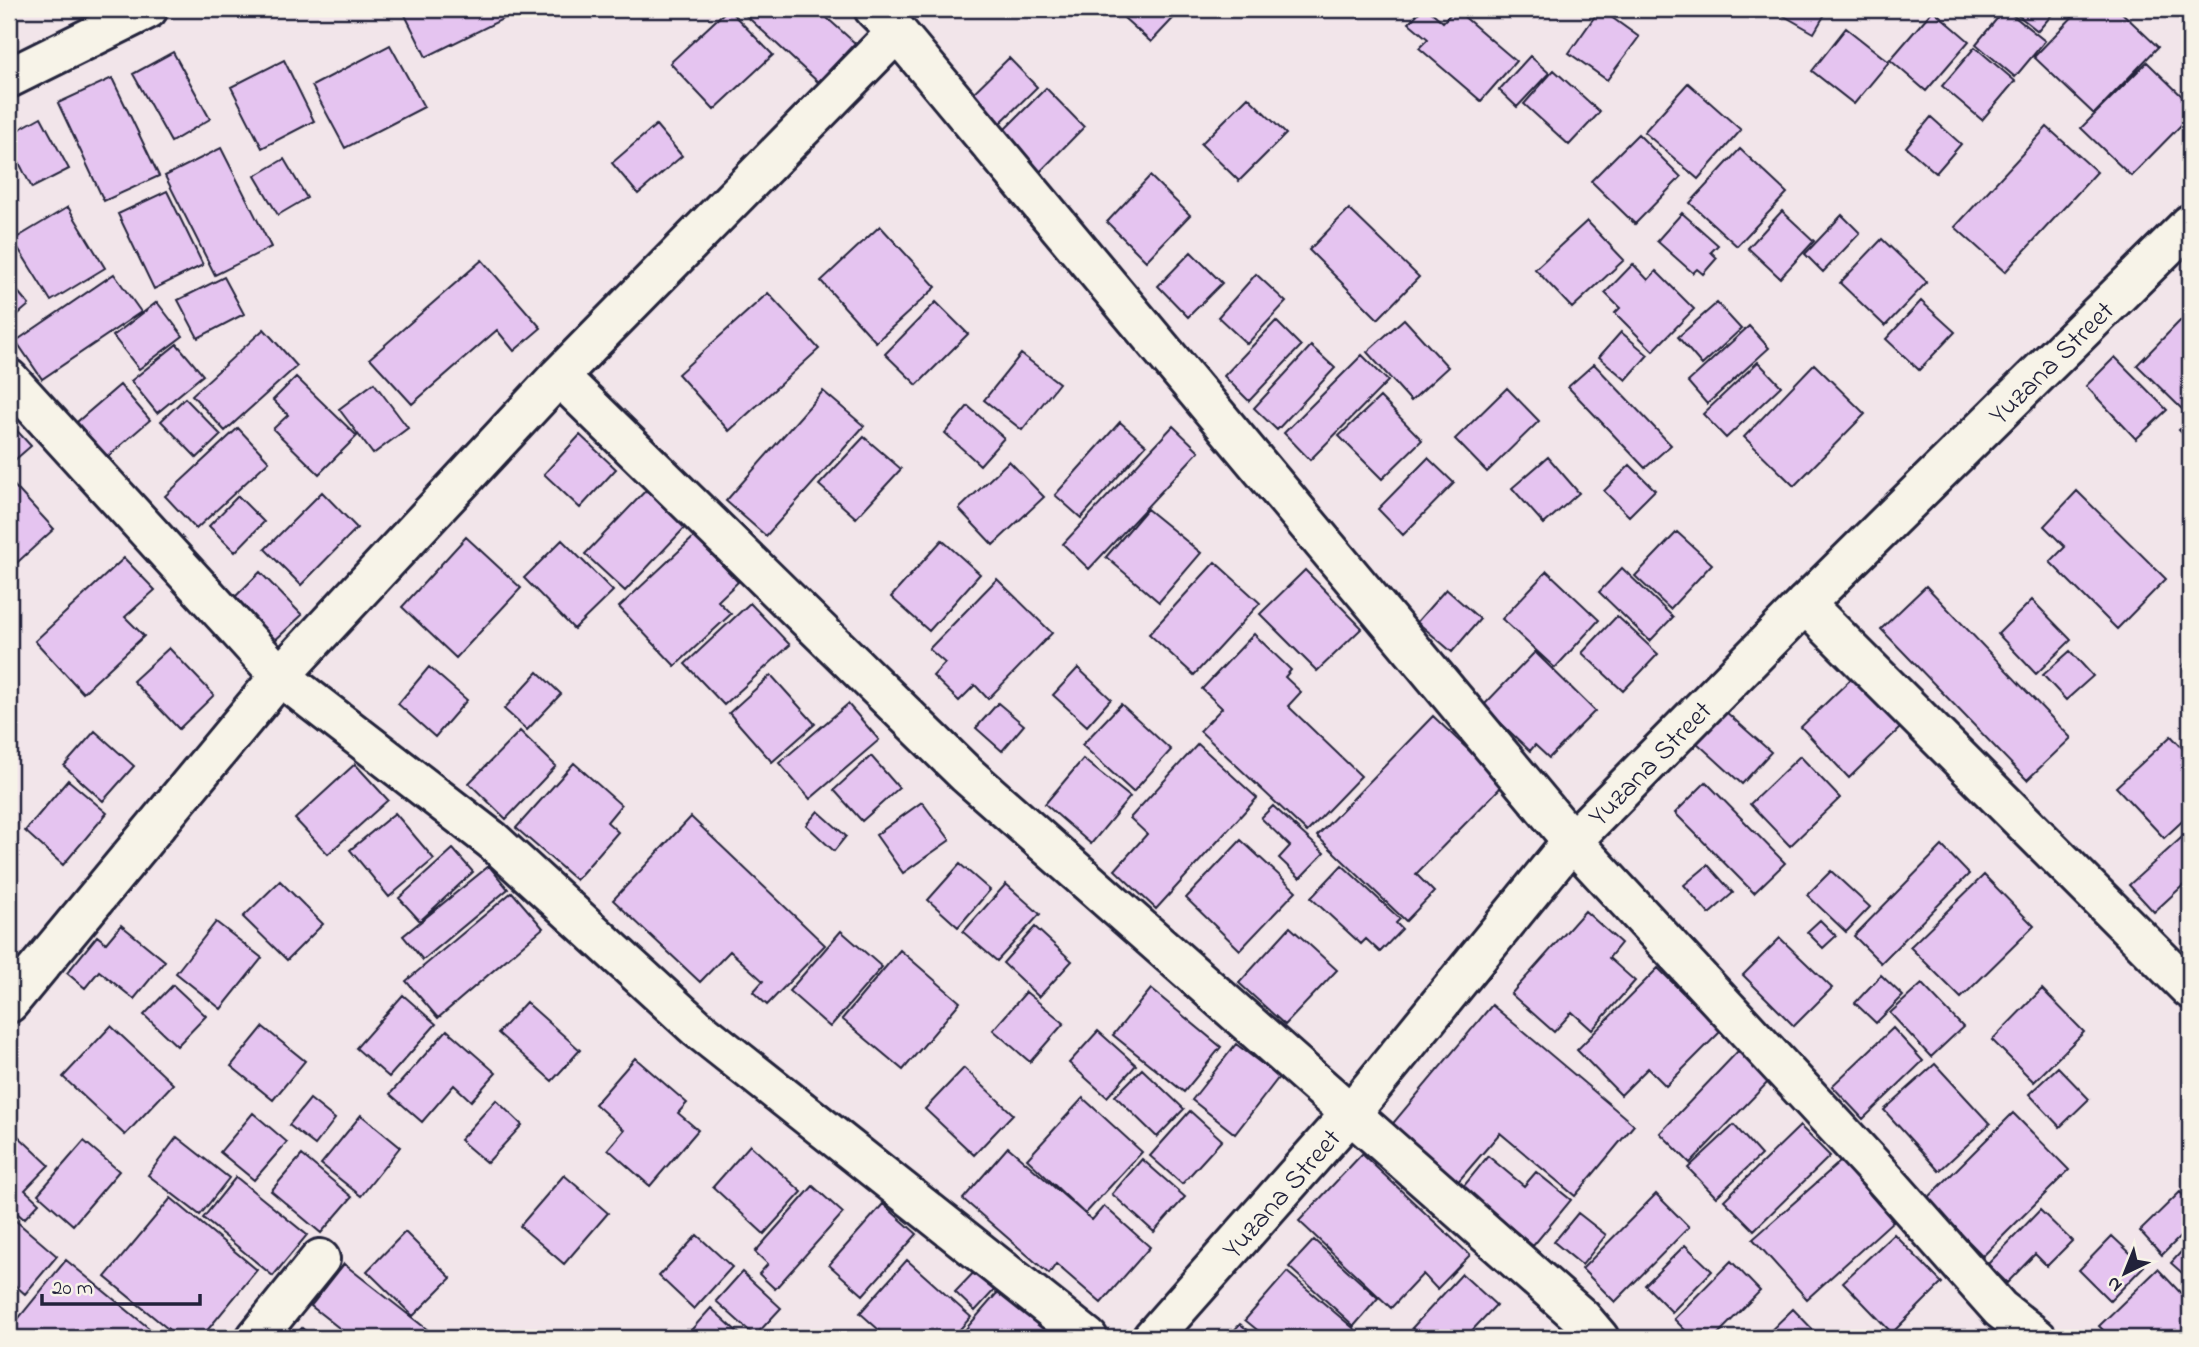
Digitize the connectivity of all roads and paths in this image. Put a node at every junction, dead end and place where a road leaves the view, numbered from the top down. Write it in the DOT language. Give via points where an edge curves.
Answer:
graph roads {
  1 [pos="148,9"];
  2 [pos="886,20"];
  3 [pos="9,78"];
  4 [pos="2190,224"];
  5 [pos="559,376"];
  6 [pos="9,379"];
  7 [pos="1805,604"];
  8 [pos="280,676"];
  9 [pos="1572,841"];
  10 [pos="2190,989"];
  11 [pos="9,1003"];
  12 [pos="1351,1113"];
  13 [pos="320,1259"];
  14 [pos="256,1338"];
  15 [pos="1088,1338"];
  16 [pos="1152,1338"];
  17 [pos="1599,1338"];
  18 [pos="2037,1338"];
  1 -- 3 [label="street"];
  2 -- 5 [label="street"];
  2 -- 9 [label="street"];
  4 -- 7 [label="street, Yuzana Street"];
  5 -- 8 [label="street"];
  5 -- 12 [label="street" via="966,774"];
  6 -- 8 [label="street"];
  7 -- 9 [label="street, Yuzana Street"];
  7 -- 10 [label="street"];
  8 -- 11 [label="street"];
  8 -- 15 [label="street" via="492,840 697,1028"];
  9 -- 12 [label="street, Yuzana Street"];
  9 -- 18 [label="street" via="2000,1309"];
  12 -- 16 [label="street, Yuzana Street"];
  12 -- 17 [label="street"];
  13 -- 14 [label="street"];
}
